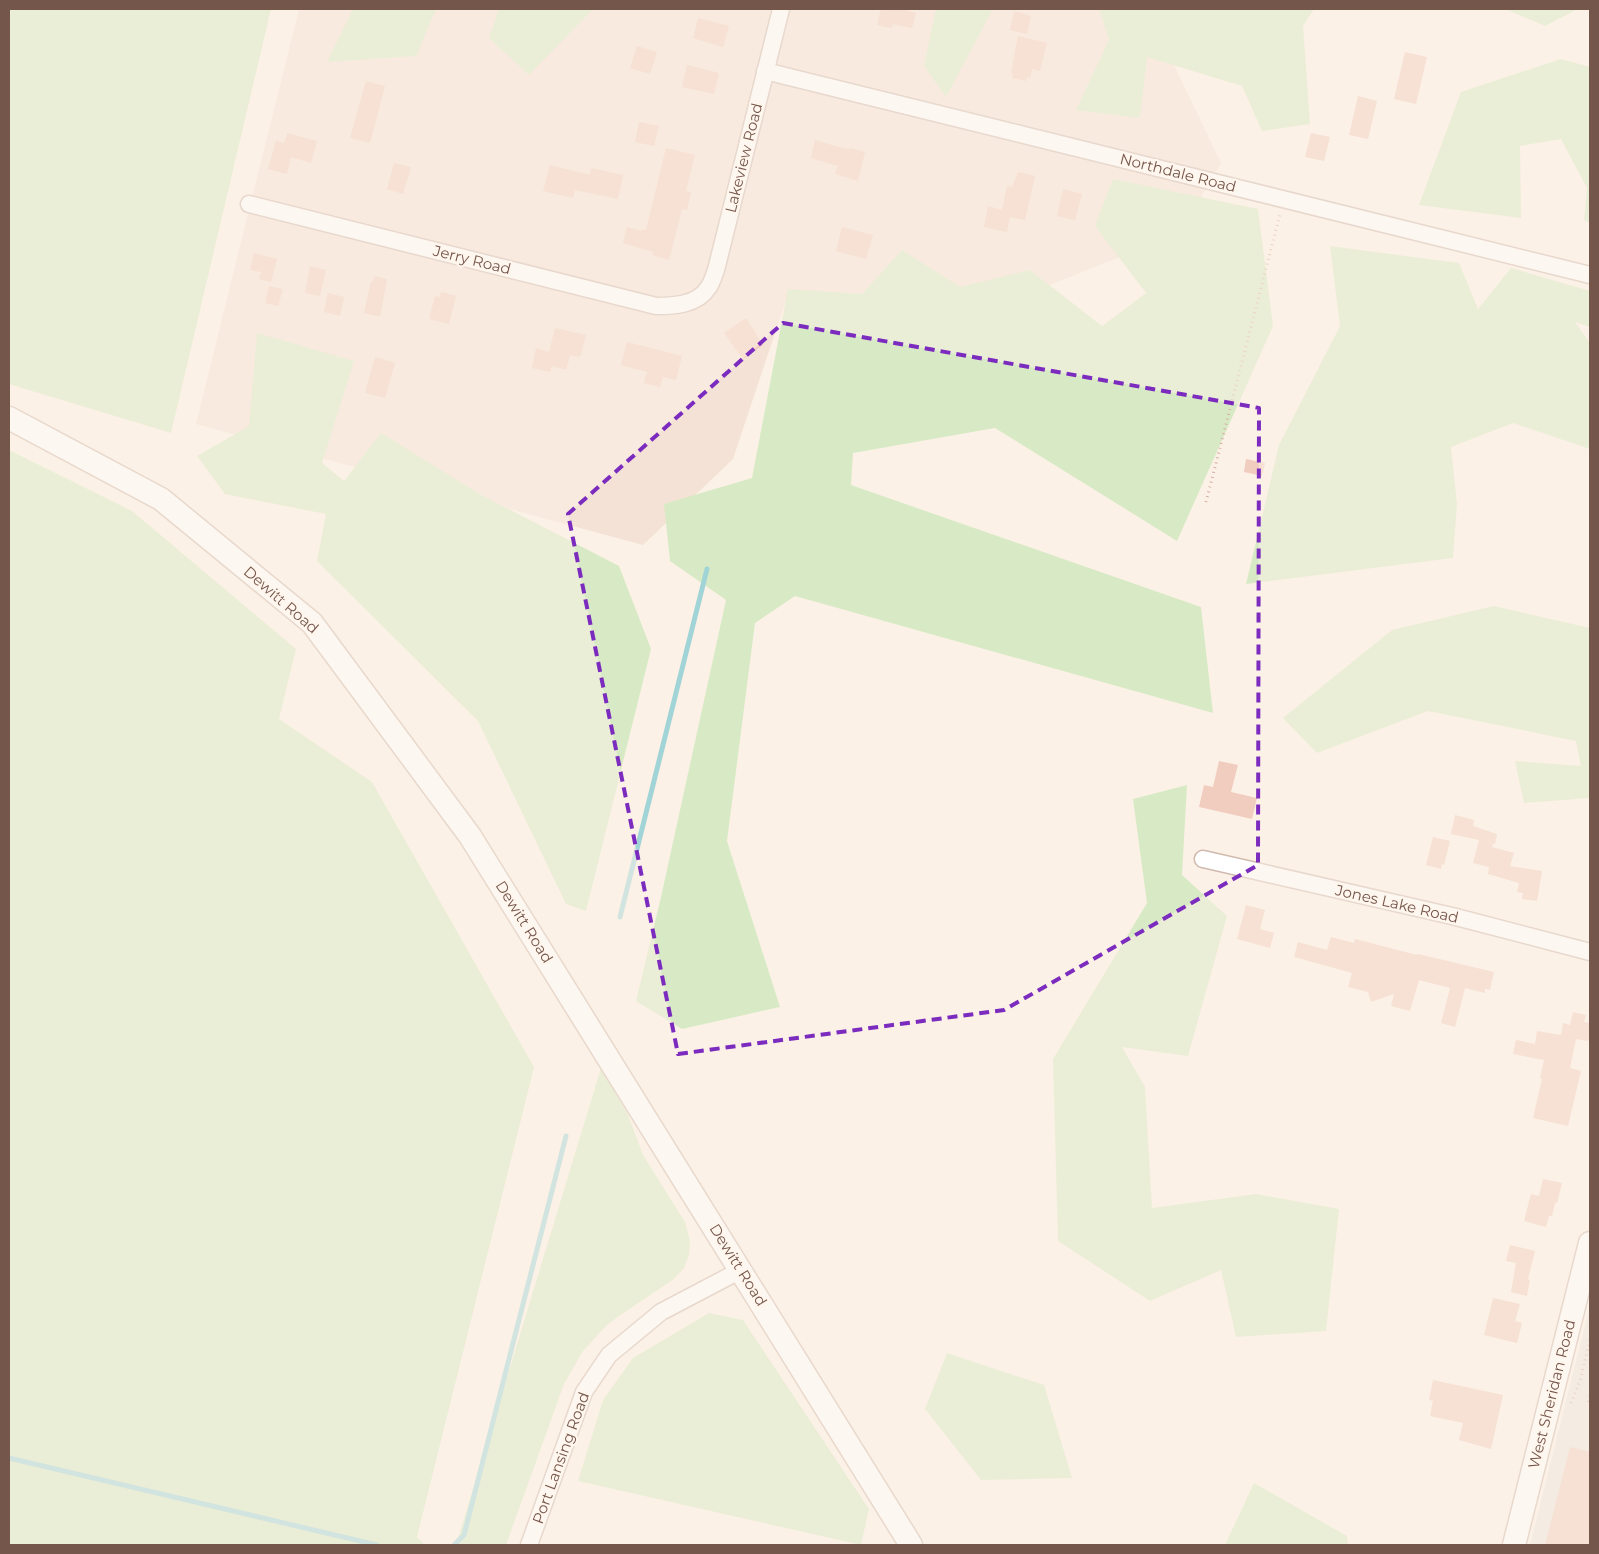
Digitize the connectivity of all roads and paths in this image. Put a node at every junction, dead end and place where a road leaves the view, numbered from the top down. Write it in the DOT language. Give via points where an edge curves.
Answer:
graph roads {
  1 [pos="781,9"];
  2 [pos="765,71"];
  3 [pos="1284,199"];
  4 [pos="249,204"];
  5 [pos="1590,274"];
  6 [pos="694,300"];
  7 [pos="9,418"];
  8 [pos="1206,502"];
  9 [pos="1203,859"];
  10 [pos="1590,952"];
  11 [pos="1590,1243"];
  12 [pos="741,1270"];
  13 [pos="1590,1394"];
  14 [pos="1588,1402"];
  15 [pos="529,1545"];
  16 [pos="911,1545"];
  17 [pos="1514,1545"];
  1 -- 2 [label="street, Lakeview Road"];
  2 -- 3 [label="street, Northdale Road"];
  2 -- 6 [label="street, Lakeview Road" via="716,270 708,289"];
  3 -- 5 [label="street, Northdale Road"];
  3 -- 8 [label="path"];
  4 -- 6 [label="street, Jerry Road" via="656,306 676,306"];
  7 -- 12 [label="street, Dewitt Road" via="161,499 312,623 470,836"];
  9 -- 10 [label="street, Jones Lake Road" via="1452,916"];
  11 -- 17 [label="street, West Sheridan Road"];
  12 -- 15 [label="street, Port Lansing Road" via="660,1312 609,1355 584,1392"];
  12 -- 16 [label="street, Dewitt Road"];
  13 -- 14 [label="path"];
}
